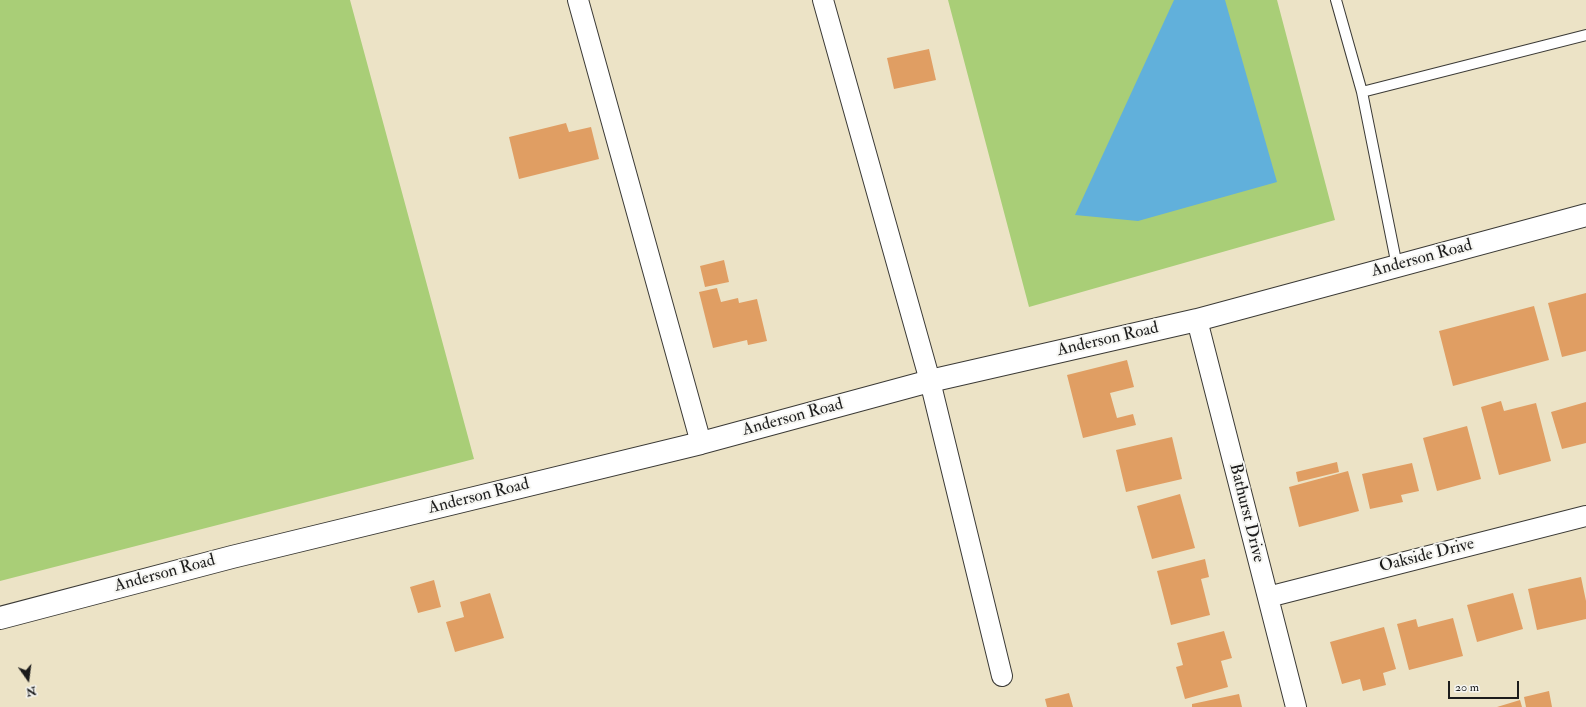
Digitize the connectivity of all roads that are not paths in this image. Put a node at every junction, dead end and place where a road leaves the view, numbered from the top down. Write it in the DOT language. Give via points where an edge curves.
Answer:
graph roads {
  1 [pos="578,0"];
  2 [pos="823,0"];
  3 [pos="1336,0"];
  4 [pos="1586,35"];
  5 [pos="1362,92"];
  6 [pos="1586,215"];
  7 [pos="1397,266"];
  8 [pos="1197,320"];
  9 [pos="930,381"];
  10 [pos="700,443"];
  11 [pos="1586,516"];
  12 [pos="1268,597"];
  13 [pos="0,618"];
  14 [pos="1002,676"];
  15 [pos="1296,707"];
  1 -- 10 [label="street"];
  2 -- 9 [label="street"];
  3 -- 5 [label="lane"];
  4 -- 5 [label="lane"];
  5 -- 7 [label="lane"];
  6 -- 7 [label="street, Anderson Road"];
  7 -- 8 [label="street, Anderson Road"];
  8 -- 9 [label="street, Anderson Road"];
  8 -- 12 [label="street, Bathurst Drive"];
  9 -- 10 [label="street, Anderson Road"];
  9 -- 14 [label="street"];
  10 -- 13 [label="street, Anderson Road" via="232,557"];
  11 -- 12 [label="street, Oakside Drive"];
  12 -- 15 [label="street, Bathurst Drive"];
}
